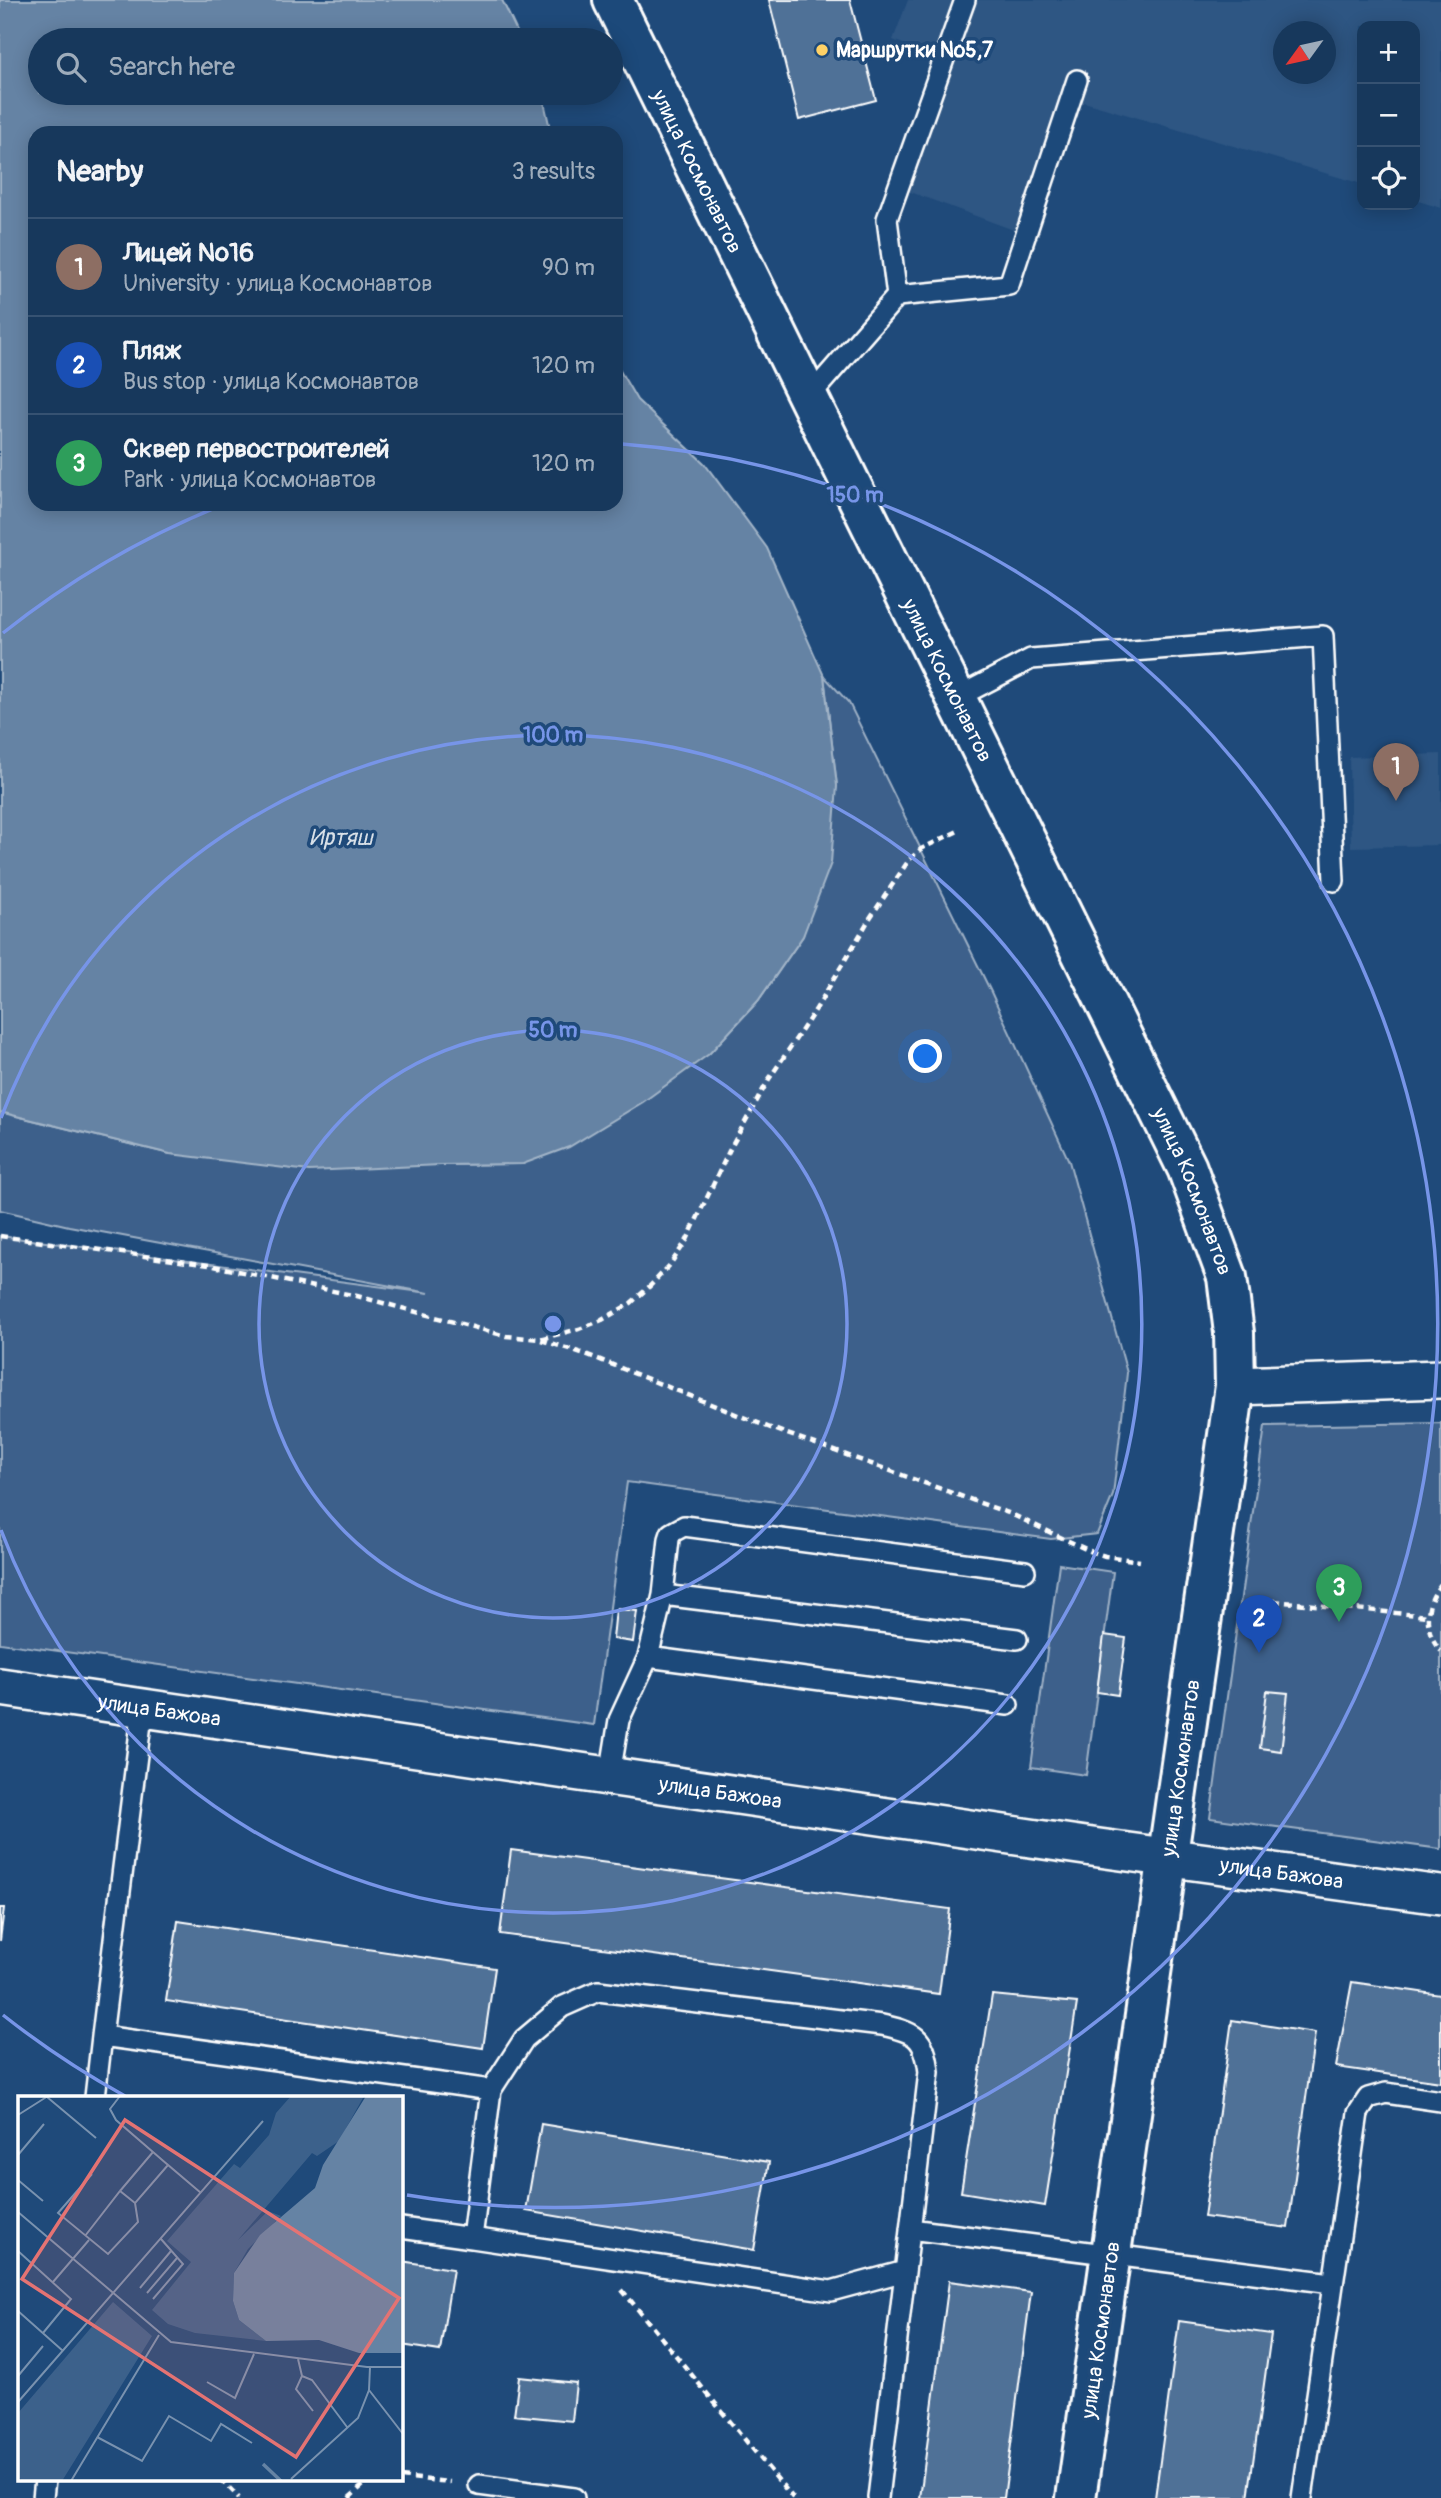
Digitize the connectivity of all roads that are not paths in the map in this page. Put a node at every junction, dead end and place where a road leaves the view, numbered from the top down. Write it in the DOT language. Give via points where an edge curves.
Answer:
graph roads {
  1 [pos="613,0"];
  2 [pos="965,0"];
  3 [pos="1077,80"];
  4 [pos="897,296"];
  5 [pos="809,397"];
  6 [pos="956,698"];
  7 [pos="1334,881"];
  8 [pos="1441,1379"];
  9 [pos="1235,1386"];
  10 [pos="1025,1571"];
  11 [pos="663,1595"];
  12 [pos="1017,1639"];
  13 [pos="648,1657"];
  14 [pos="0,1687"];
  15 [pos="1008,1705"];
  16 [pos="143,1707"];
  17 [pos="610,1775"];
  18 [pos="1168,1857"];
  19 [pos="1441,1895"];
  20 [pos="102,2036"];
  21 [pos="491,2090"];
  22 [pos="95,2096"];
  23 [pos="1441,2101"];
  24 [pos="402,2228"];
  25 [pos="911,2229"];
  26 [pos="472,2238"];
  27 [pos="1112,2255"];
  28 [pos="905,2271"];
  29 [pos="1332,2283"];
  30 [pos="45,2480"];
  31 [pos="479,2485"];
  32 [pos="43,2498"];
  33 [pos="575,2498"];
  34 [pos="878,2498"];
  35 [pos="1076,2498"];
  36 [pos="1302,2498"];
  1 -- 5 [label="street, улица Космонавтов"];
  2 -- 4 [label="lane" via="887,219"];
  3 -- 4 [label="lane" via="1010,285"];
  4 -- 5 [label="lane"];
  5 -- 6 [label="street, улица Космонавтов"];
  6 -- 7 [label="lane" via="1031,659 1323,636"];
  6 -- 9 [label="street, улица Космонавтов" via="1187,1168 1227,1277"];
  8 -- 9 [label="street"];
  9 -- 18 [label="street, улица Космонавтов"];
  10 -- 11 [label="lane" via="684,1526 669,1539"];
  11 -- 12 [label="lane"];
  11 -- 13 [label="lane"];
  13 -- 15 [label="lane"];
  13 -- 17 [label="lane" via="619,1720"];
  14 -- 16 [label="street, улица Бажова"];
  16 -- 17 [label="street, улица Бажова"];
  16 -- 20 [label="lane"];
  17 -- 18 [label="street, улица Бажова"];
  18 -- 19 [label="street, улица Бажова"];
  18 -- 27 [label="street, улица Космонавтов"];
  20 -- 21 [label="lane"];
  20 -- 22 [label="lane"];
  21 -- 25 [label="lane" via="524,2039 562,2007 598,1991 905,2030 919,2038 929,2072"];
  21 -- 26 [label="lane"];
  23 -- 29 [label="lane" via="1386,2093 1368,2098 1358,2113"];
  24 -- 26 [label="lane"];
  25 -- 27 [label="lane"];
  25 -- 28 [label="lane"];
  26 -- 28 [label="lane" via="831,2291"];
  27 -- 29 [label="lane"];
  27 -- 35 [label="street, улица Космонавтов"];
  28 -- 34 [label="lane"];
  29 -- 36 [label="lane"];
  30 -- 32 [label="lane"];
  31 -- 33 [label="lane"];
}
